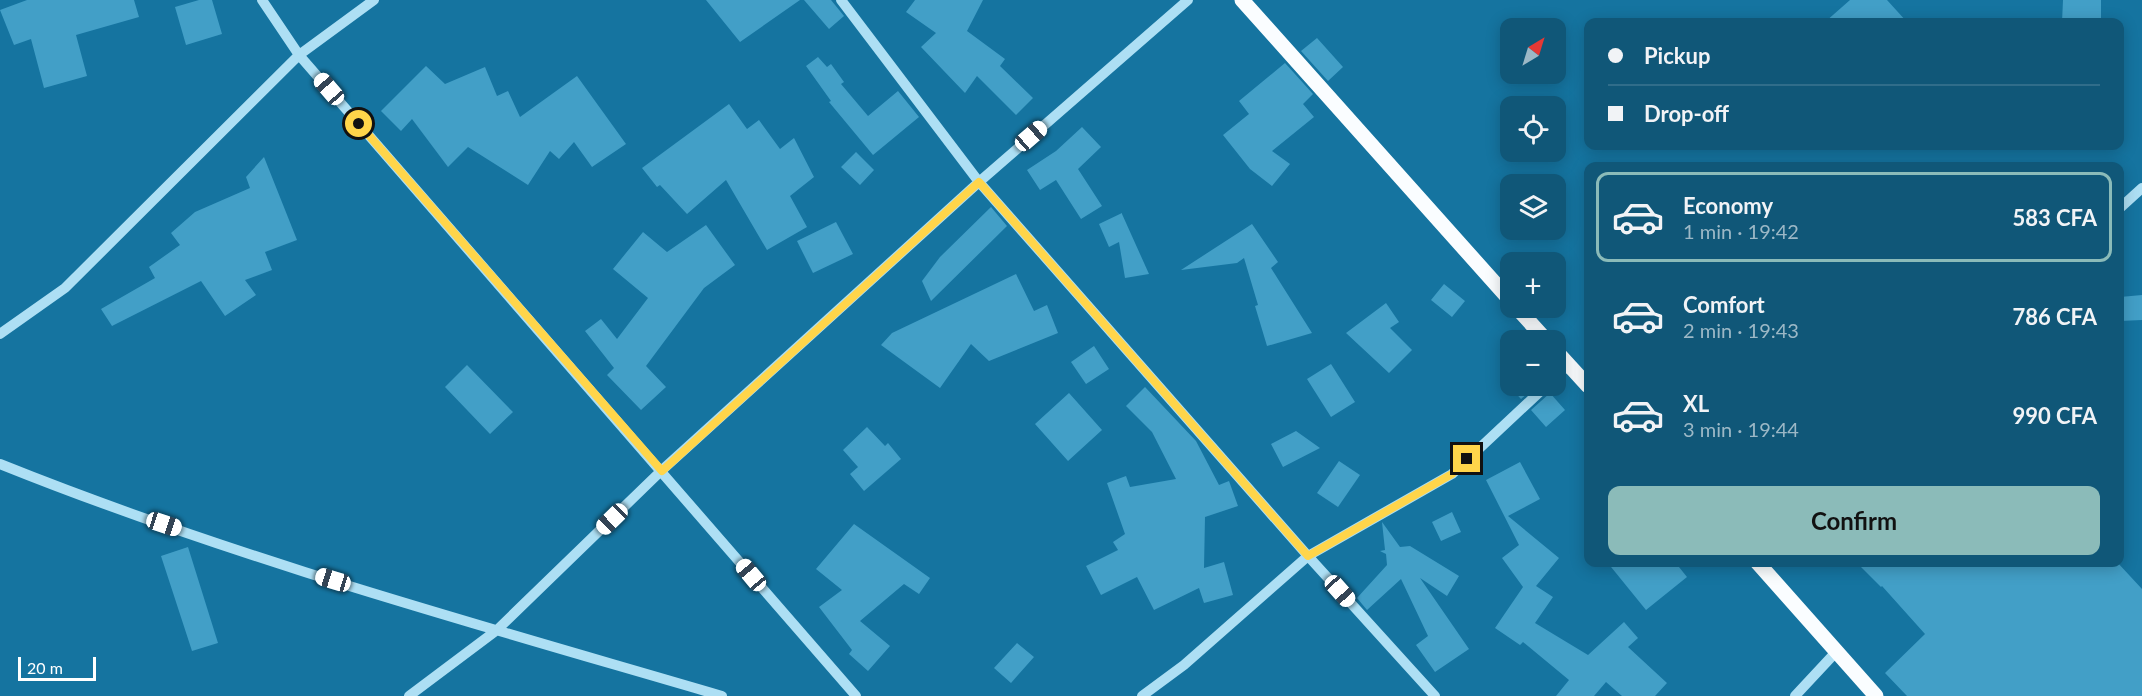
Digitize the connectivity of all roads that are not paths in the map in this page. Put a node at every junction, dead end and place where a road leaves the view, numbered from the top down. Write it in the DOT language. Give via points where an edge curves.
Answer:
graph roads {
  1 [pos="262,0"];
  2 [pos="374,0"];
  3 [pos="842,0"];
  4 [pos="1188,0"];
  5 [pos="1242,0"];
  6 [pos="299,55"];
  7 [pos="979,182"];
  8 [pos="2142,188"];
  9 [pos="2124,204"];
  10 [pos="1500,289"];
  11 [pos="1526,318"];
  12 [pos="1537,330"];
  13 [pos="0,334"];
  14 [pos="1566,363"];
  15 [pos="1568,365"];
  16 [pos="1584,382"];
  17 [pos="1535,396"];
  18 [pos="0,464"];
  19 [pos="662,471"];
  20 [pos="1308,556"];
  21 [pos="1761,567"];
  22 [pos="497,630"];
  23 [pos="1836,652"];
  24 [pos="409,696"];
  25 [pos="722,696"];
  26 [pos="856,696"];
  27 [pos="1142,696"];
  28 [pos="1435,696"];
  29 [pos="1795,696"];
  30 [pos="1876,696"];
  1 -- 6 [label="street"];
  2 -- 6 [label="street"];
  3 -- 7 [label="street"];
  4 -- 7 [label="street"];
  5 -- 10 [label="main road"];
  6 -- 13 [label="street" via="65,288"];
  6 -- 19 [label="street"];
  7 -- 19 [label="street"];
  7 -- 20 [label="street"];
  8 -- 9 [label="street"];
  11 -- 12 [label="main road"];
  14 -- 15 [label="main road"];
  15 -- 16 [label="main road"];
  17 -- 20 [label="street" via="1452,474"];
  18 -- 22 [label="street" via="80,496 313,574"];
  19 -- 22 [label="street"];
  19 -- 26 [label="street"];
  20 -- 27 [label="street" via="1184,665"];
  20 -- 28 [label="street"];
  21 -- 23 [label="main road"];
  22 -- 24 [label="street"];
  22 -- 25 [label="street"];
  23 -- 29 [label="street"];
  23 -- 30 [label="main road"];
}
